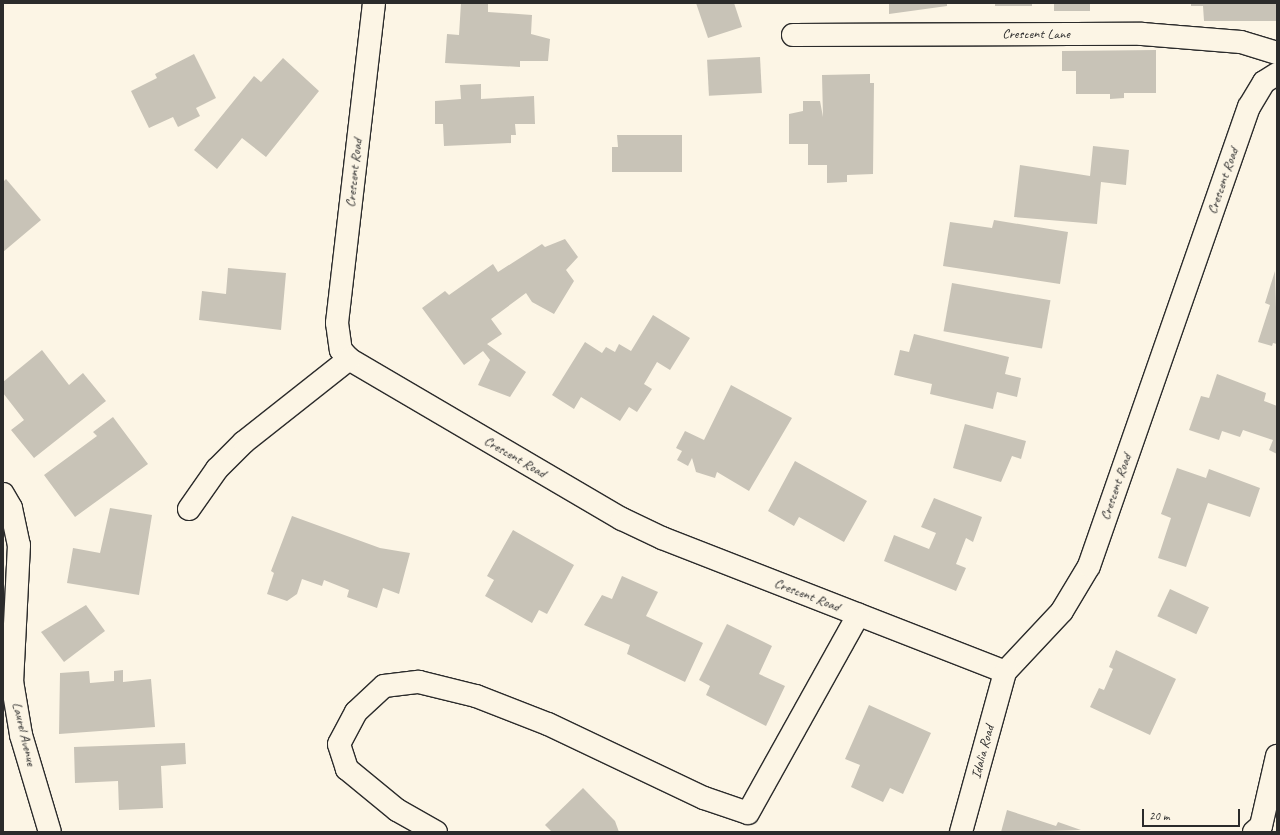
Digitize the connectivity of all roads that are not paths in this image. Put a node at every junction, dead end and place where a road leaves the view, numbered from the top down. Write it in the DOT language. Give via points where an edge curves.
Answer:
graph roads {
  1 [pos="374,3"];
  2 [pos="793,35"];
  3 [pos="1277,53"];
  4 [pos="1277,74"];
  5 [pos="349,359"];
  6 [pos="3,494"];
  7 [pos="189,509"];
  8 [pos="858,615"];
  9 [pos="1005,672"];
  10 [pos="1277,756"];
  11 [pos="50,832"];
  12 [pos="436,832"];
  13 [pos="961,832"];
  14 [pos="1254,832"];
  1 -- 5 [label="street, Crescent Road" via="337,324 339,344"];
  2 -- 3 [label="street, Crescent Lane" via="1142,34 1241,42"];
  4 -- 9 [label="street, Crescent Road" via="1264,82 1249,107 1089,566 1058,616"];
  5 -- 7 [label="street" via="244,442 217,469"];
  5 -- 8 [label="street, Crescent Road" via="622,519 662,538"];
  6 -- 11 [label="street, Laurel Avenue" via="11,508 20,545 12,681 21,735"];
  8 -- 9 [label="street, Crescent Road"];
  8 -- 12 [label="street" via="748,813 704,798 548,724 476,696 419,682 384,686 356,712 339,744 347,769 397,810"];
  9 -- 13 [label="street, Idalia Road"];
  10 -- 14 [label="street" via="1261,826"];
}
